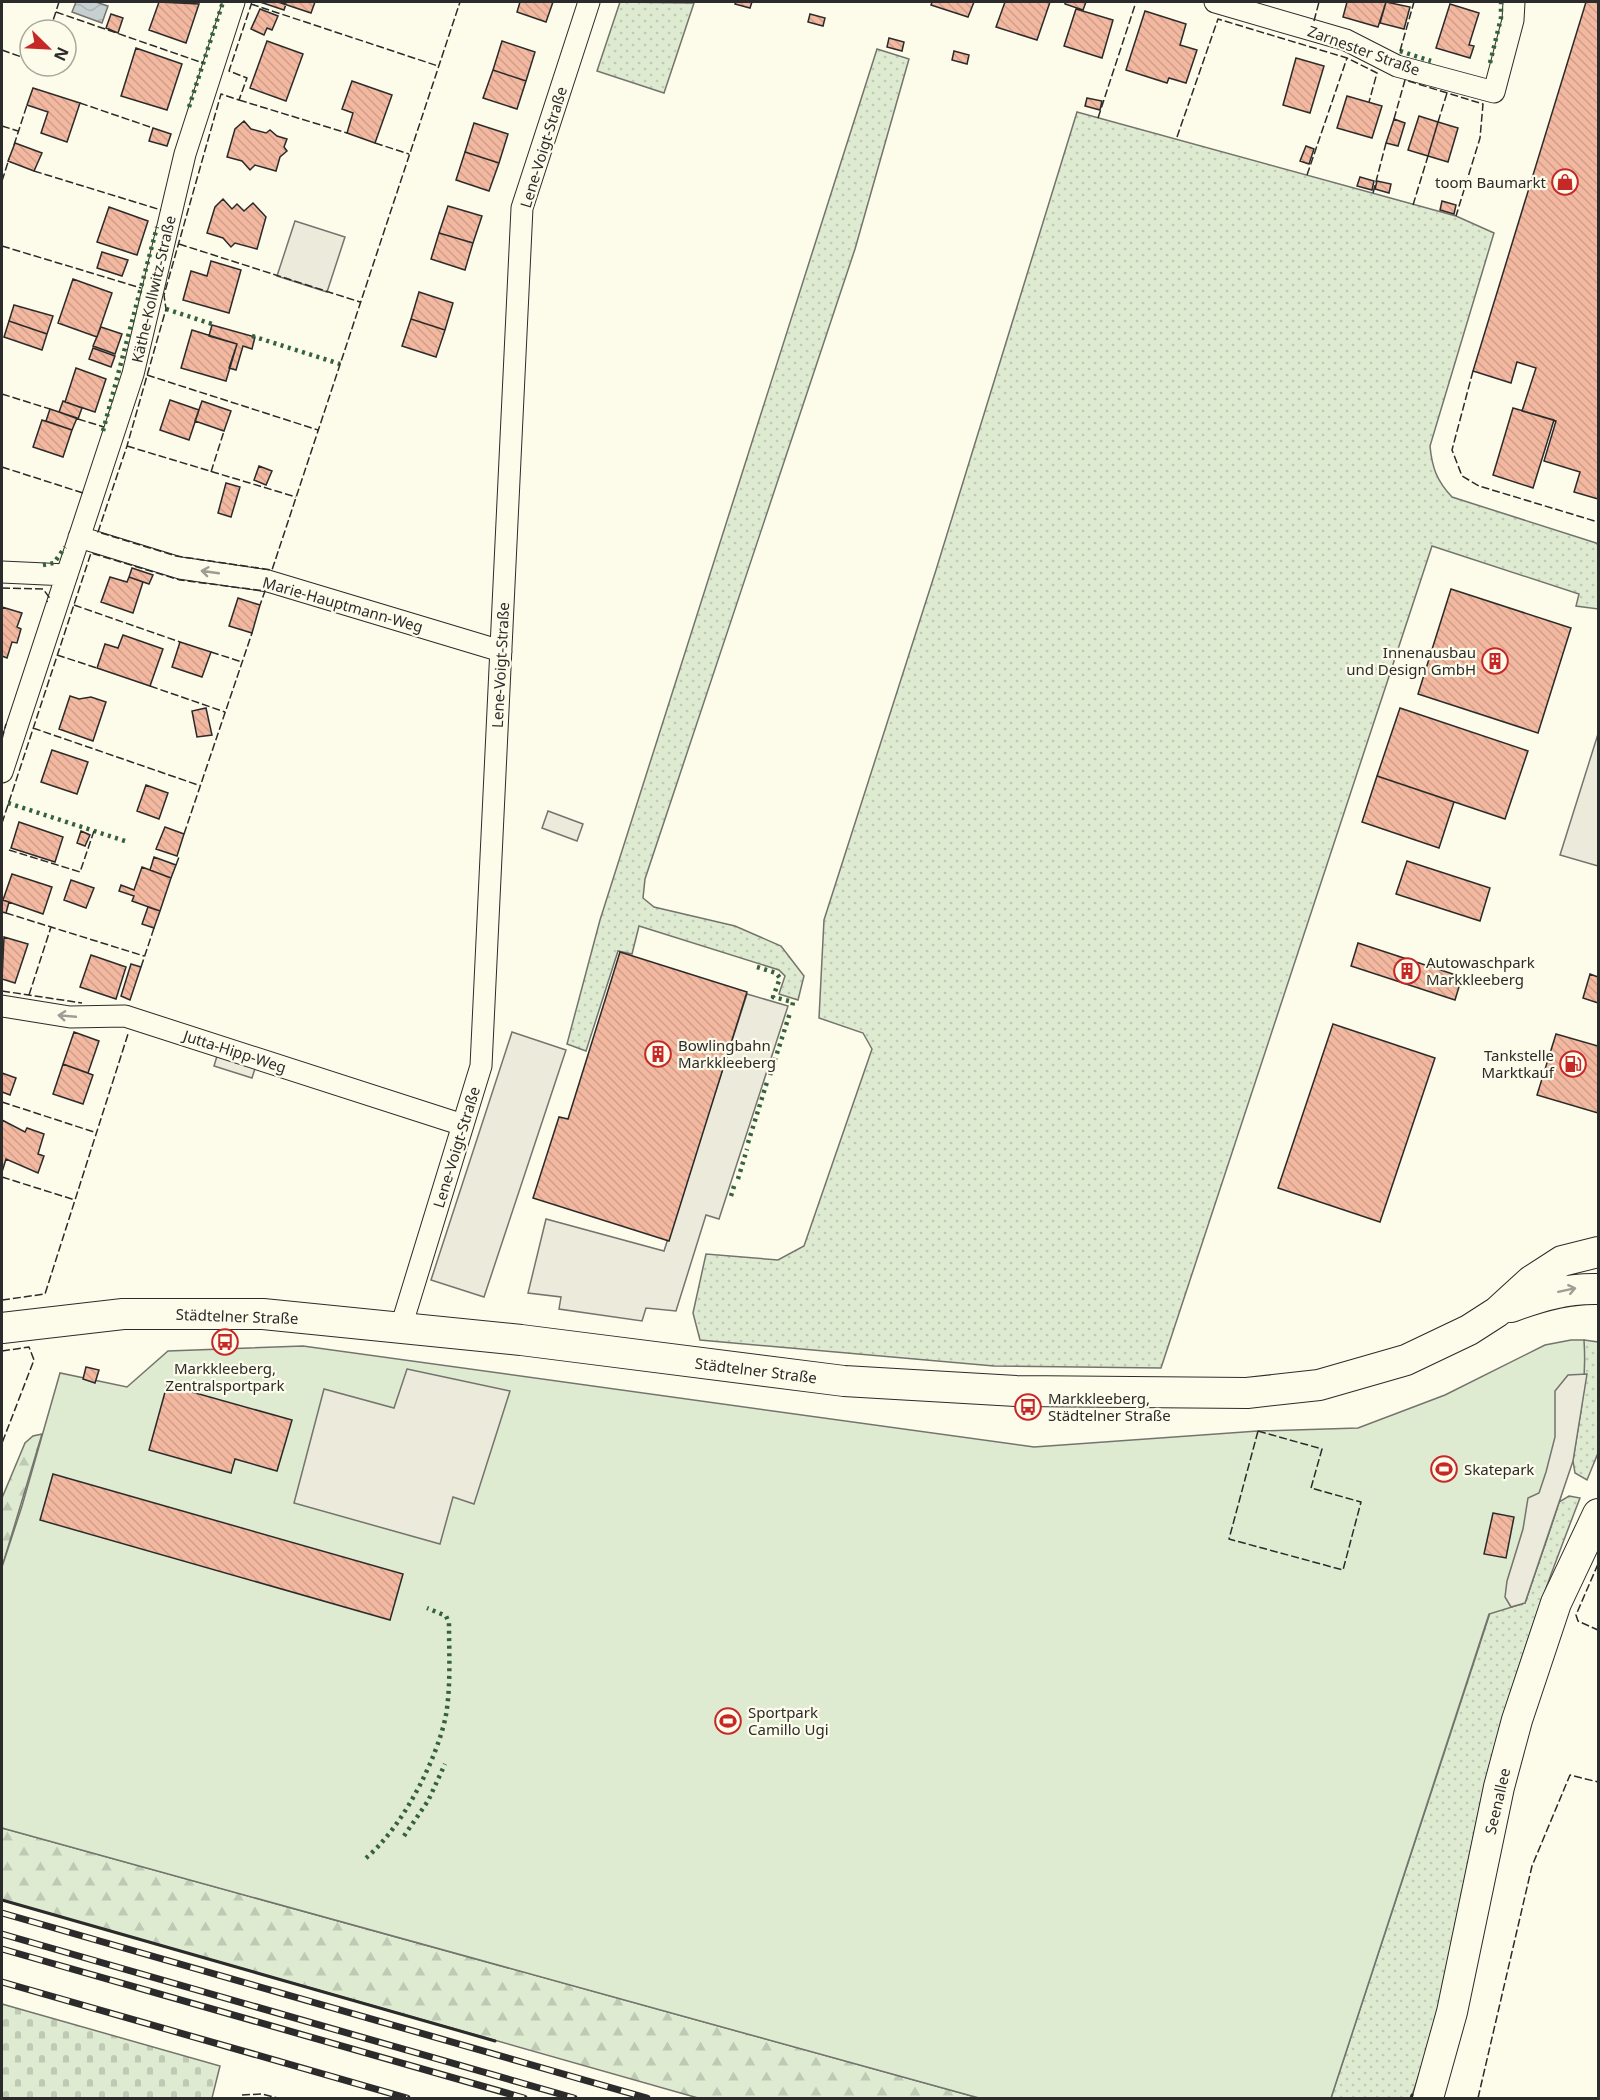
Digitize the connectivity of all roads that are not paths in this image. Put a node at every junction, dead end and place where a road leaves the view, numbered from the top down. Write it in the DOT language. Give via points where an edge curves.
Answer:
graph roads {
  1 [pos="234,2"];
  2 [pos="589,2"];
  3 [pos="1215,2"];
  4 [pos="1514,2"];
  5 [pos="79,537"];
  6 [pos="2,572"];
  7 [pos="67,575"];
  8 [pos="501,651"];
  9 [pos="2,772"];
  10 [pos="2,1006"];
  11 [pos="463,1125"];
  12 [pos="1599,1252"];
  13 [pos="1599,1289"];
  14 [pos="1497,1312"];
  15 [pos="2,1328"];
  16 [pos="400,1328"];
  17 [pos="1599,1514"];
  18 [pos="1428,2098"];
  1 -- 5 [label="street, Käthe-Kollwitz-Straße" via="185,154 133,374"];
  2 -- 8 [label="street, Lene-Voigt-Straße" via="522,208"];
  3 -- 4 [label="street, Zarnester Straße" via="1346,40 1397,66 1494,92"];
  5 -- 7 [label="street, Käthe-Kollwitz-Straße"];
  8 -- 5 [label="street, Marie-Hauptmann-Weg, one-way" via="268,580 180,568"];
  6 -- 7 [label="street"];
  7 -- 9 [label="street, Käthe-Kollwitz-Straße"];
  8 -- 11 [label="street, Lene-Voigt-Straße" via="481,1066"];
  11 -- 10 [label="street, Jutta-Hipp-Weg, one-way" via="125,1016 70,1017"];
  11 -- 16 [label="street, Lene-Voigt-Straße"];
  12 -- 14 [label="street, Städtelner Straße" via="1562,1261 1531,1281"];
  14 -- 13 [label="street, Städtelner Straße, one-way" via="1549,1294 1577,1288"];
  14 -- 16 [label="street, Städtelner Straße" via="1436,1347 1364,1374 1319,1384 1237,1393 1016,1391 844,1381"];
  15 -- 16 [label="street, Städtelner Straße" via="123,1314 253,1314"];
  17 -- 18 [label="street, Seenallee" via="1556,1603 1516,1720 1452,2012"];
}
